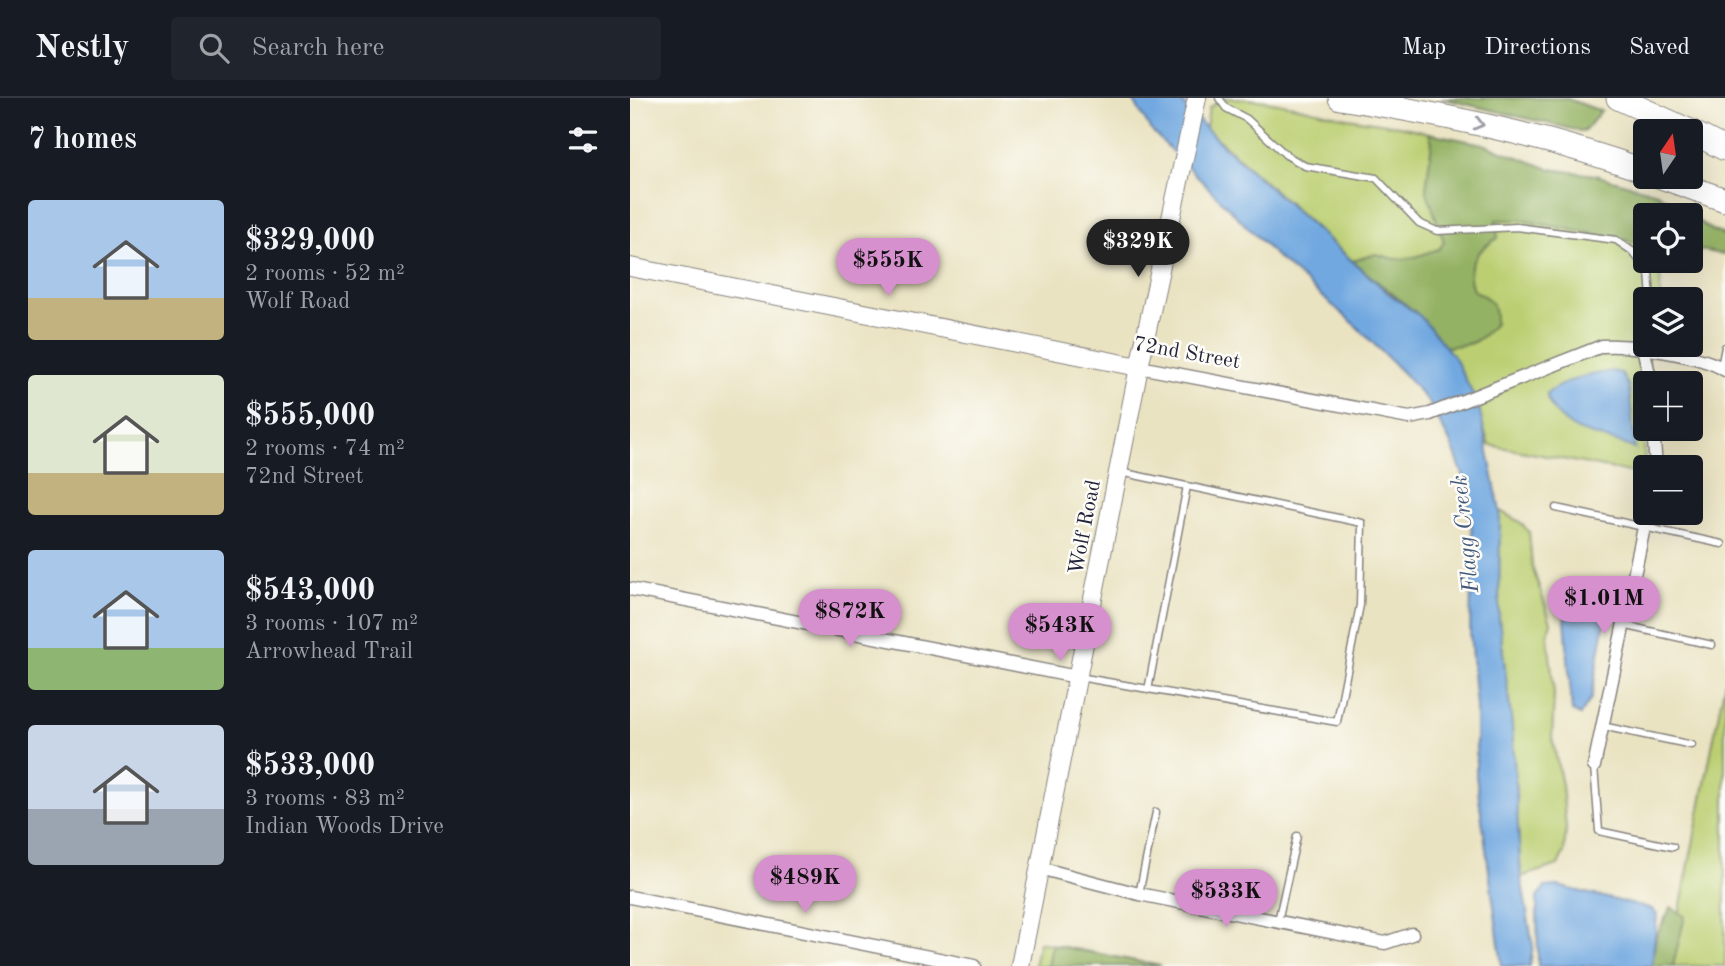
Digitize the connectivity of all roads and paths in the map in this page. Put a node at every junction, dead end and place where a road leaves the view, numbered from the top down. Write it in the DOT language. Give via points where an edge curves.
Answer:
graph roads {
  1 [pos="1197,98"];
  2 [pos="1219,98"];
  3 [pos="1340,98"];
  4 [pos="1618,98"];
  5 [pos="1664,119"];
  6 [pos="1703,138"];
  7 [pos="1725,149"];
  8 [pos="1633,167"];
  9 [pos="1694,189"];
  10 [pos="1725,200"];
  11 [pos="630,267"];
  12 [pos="1650,287"];
  13 [pos="1633,343"];
  14 [pos="1725,347"];
  15 [pos="1690,357"];
  16 [pos="1139,367"];
  17 [pos="1723,368"];
  18 [pos="1118,472"];
  19 [pos="1187,486"];
  20 [pos="1556,508"];
  21 [pos="1644,526"];
  22 [pos="1722,544"];
  23 [pos="630,589"];
  24 [pos="1623,625"];
  25 [pos="1712,645"];
  26 [pos="1077,677"];
  27 [pos="1148,690"];
  28 [pos="1602,726"];
  29 [pos="1692,745"];
  30 [pos="1594,766"];
  31 [pos="1156,812"];
  32 [pos="1297,836"];
  33 [pos="1674,847"];
  34 [pos="1039,868"];
  35 [pos="1139,894"];
  36 [pos="630,897"];
  37 [pos="1277,923"];
  38 [pos="1412,934"];
  39 [pos="974,966"];
  40 [pos="1020,966"];
  1 -- 16 [label="street, Wolf Road"];
  2 -- 12 [label="lane" via="1286,155 1305,166 1376,178 1419,223 1437,231 1517,227 1616,240 1649,272"];
  3 -- 8 [label="highway, one-way" via="1454,117"];
  4 -- 5 [label="highway"];
  6 -- 7 [label="highway"];
  9 -- 10 [label="highway"];
  11 -- 16 [label="street, 72nd Street"];
  13 -- 16 [label="street, 72nd Street" via="1602,346 1430,414 1409,418"];
  14 -- 17 [label="lane"];
  15 -- 17 [label="street, 72nd Street"];
  16 -- 18 [label="street, Wolf Road"];
  18 -- 19 [label="lane"];
  18 -- 26 [label="street, Wolf Road"];
  19 -- 27 [label="lane"];
  19 -- 27 [label="lane" via="1362,523 1357,618 1337,722"];
  20 -- 21 [label="lane"];
  21 -- 22 [label="lane"];
  21 -- 24 [label="street"];
  23 -- 26 [label="street"];
  24 -- 25 [label="lane"];
  24 -- 28 [label="street"];
  26 -- 27 [label="lane"];
  26 -- 34 [label="street, Wolf Road"];
  28 -- 29 [label="lane"];
  28 -- 30 [label="street"];
  30 -- 33 [label="lane" via="1599,831"];
  31 -- 35 [label="lane"];
  32 -- 37 [label="lane"];
  34 -- 35 [label="street"];
  34 -- 40 [label="street, Wolf Road"];
  35 -- 37 [label="street"];
  36 -- 39 [label="street"];
  37 -- 38 [label="street" via="1385,943"];
}
